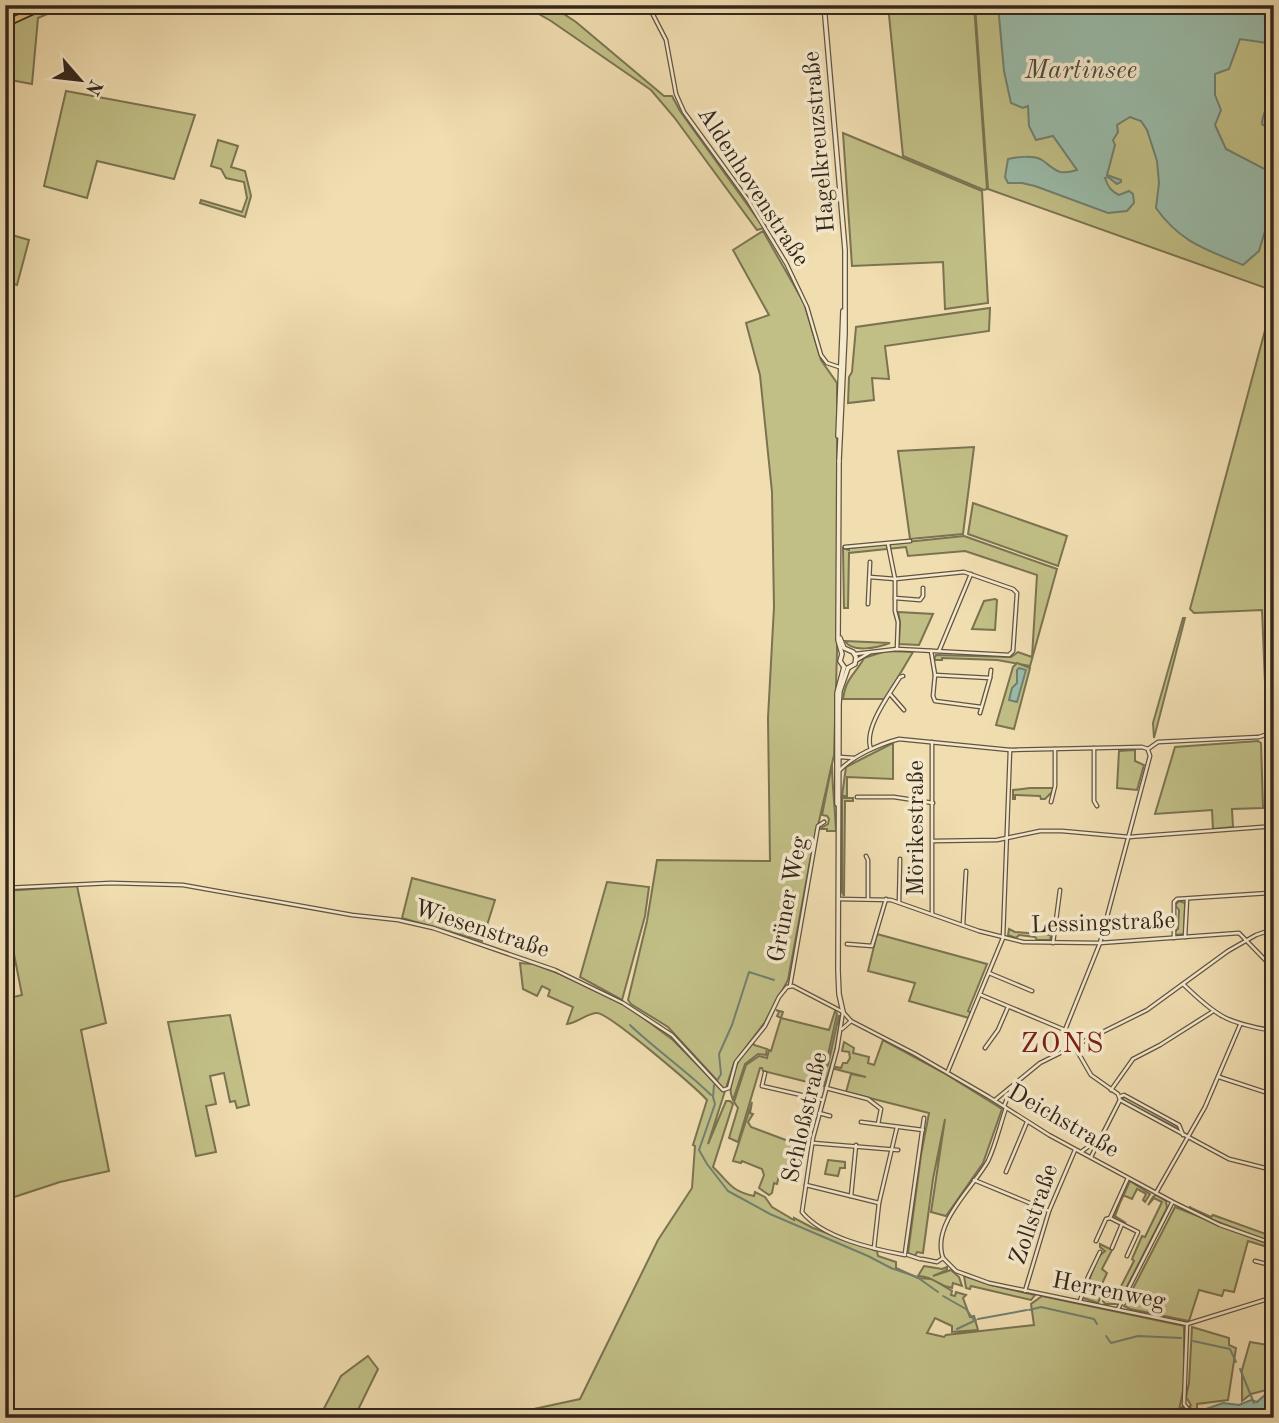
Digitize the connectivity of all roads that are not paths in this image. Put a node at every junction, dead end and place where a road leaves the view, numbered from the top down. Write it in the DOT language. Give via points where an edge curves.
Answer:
graph roads {
  1 [pos="46,5"];
  2 [pos="648,5"];
  3 [pos="824,5"];
  4 [pos="5,24"];
  5 [pos="845,275"];
  6 [pos="839,367"];
  7 [pos="839,461"];
  8 [pos="910,541"];
  9 [pos="888,544"];
  10 [pos="845,547"];
  11 [pos="870,562"];
  12 [pos="971,574"];
  13 [pos="870,577"];
  14 [pos="895,579"];
  15 [pos="923,588"];
  16 [pos="895,598"];
  17 [pos="868,604"];
  18 [pos="838,633"];
  19 [pos="897,649"];
  20 [pos="847,651"];
  21 [pos="931,651"];
  22 [pos="939,651"];
  23 [pos="871,652"];
  24 [pos="842,654"];
  25 [pos="855,654"];
  26 [pos="857,660"];
  27 [pos="846,667"];
  28 [pos="991,670"];
  29 [pos="935,675"];
  30 [pos="903,676"];
  31 [pos="989,678"];
  32 [pos="890,694"];
  33 [pos="981,707"];
  34 [pos="904,710"];
  35 [pos="979,713"];
  36 [pos="1274,732"];
  37 [pos="932,742"];
  38 [pos="1094,748"];
  39 [pos="1055,749"];
  40 [pos="1148,749"];
  41 [pos="872,750"];
  42 [pos="1010,750"];
  43 [pos="858,758"];
  44 [pos="838,760"];
  45 [pos="848,763"];
  46 [pos="840,770"];
  47 [pos="857,797"];
  48 [pos="1051,802"];
  49 [pos="933,803"];
  50 [pos="1097,806"];
  51 [pos="824,822"];
  52 [pos="1274,826"];
  53 [pos="838,831"];
  54 [pos="1129,837"];
  55 [pos="1007,838"];
  56 [pos="933,841"];
  57 [pos="866,856"];
  58 [pos="900,859"];
  59 [pos="966,871"];
  60 [pos="1274,874"];
  61 [pos="5,888"];
  62 [pos="1060,890"];
  63 [pos="1269,893"];
  64 [pos="868,898"];
  65 [pos="838,899"];
  66 [pos="886,899"];
  67 [pos="1186,899"];
  68 [pos="899,902"];
  69 [pos="932,914"];
  70 [pos="963,925"];
  71 [pos="1272,930"];
  72 [pos="1185,937"];
  73 [pos="1003,938"];
  74 [pos="1174,938"];
  75 [pos="1246,940"];
  76 [pos="1053,943"];
  77 [pos="1100,943"];
  78 [pos="847,944"];
  79 [pos="1274,969"];
  80 [pos="989,973"];
  81 [pos="1183,984"];
  82 [pos="790,986"];
  83 [pos="1032,991"];
  84 [pos="980,995"];
  85 [pos="1008,1007"];
  86 [pos="843,1012"];
  87 [pos="1212,1012"];
  88 [pos="851,1021"];
  89 [pos="1240,1026"];
  90 [pos="842,1029"];
  91 [pos="1065,1030"];
  92 [pos="1274,1031"];
  93 [pos="1074,1045"];
  94 [pos="985,1048"];
  95 [pos="765,1073"];
  96 [pos="947,1073"];
  97 [pos="1219,1077"];
  98 [pos="1014,1084"];
  99 [pos="826,1088"];
  100 [pos="1111,1090"];
  101 [pos="1274,1095"];
  102 [pos="1120,1099"];
  103 [pos="823,1100"];
  104 [pos="995,1100"];
  105 [pos="1005,1107"];
  106 [pos="819,1113"];
  107 [pos="830,1116"];
  108 [pos="925,1118"];
  109 [pos="861,1122"];
  110 [pos="1027,1122"];
  111 [pos="878,1124"];
  112 [pos="897,1127"];
  113 [pos="923,1130"];
  114 [pos="1183,1135"];
  115 [pos="1187,1138"];
  116 [pos="1099,1139"];
  117 [pos="813,1143"];
  118 [pos="856,1145"];
  119 [pos="892,1149"];
  120 [pos="898,1150"];
  121 [pos="1075,1150"];
  122 [pos="1081,1152"];
  123 [pos="1090,1157"];
  124 [pos="1274,1159"];
  125 [pos="1272,1169"];
  126 [pos="1006,1172"];
  127 [pos="1128,1178"];
  128 [pos="1274,1179"];
  129 [pos="975,1180"];
  130 [pos="806,1185"];
  131 [pos="1156,1193"];
  132 [pos="851,1196"];
  133 [pos="1172,1202"];
  134 [pos="879,1203"];
  135 [pos="1049,1211"];
  136 [pos="1110,1218"];
  137 [pos="1122,1224"];
  138 [pos="1096,1241"];
  139 [pos="1274,1244"];
  140 [pos="874,1248"];
  141 [pos="1112,1248"];
  142 [pos="1100,1252"];
  143 [pos="906,1255"];
  144 [pos="1127,1256"];
  145 [pos="943,1258"];
  146 [pos="1255,1261"];
  147 [pos="1274,1266"];
  148 [pos="1025,1291"];
  149 [pos="1274,1292"];
  150 [pos="1273,1297"];
  151 [pos="1080,1301"];
  152 [pos="1118,1309"];
  153 [pos="1187,1324"];
  154 [pos="1202,1416"];
  1 -- 4 [label="main road"];
  2 -- 6 [label="street, Aldenhovenstraße" via="666,40 684,112 759,217 802,294 821,355"];
  3 -- 5 [label="street, Hagelkreuzstraße"];
  5 -- 6 [label="street, Hagelkreuzstraße"];
  5 -- 7 [label="street, Hagelkreuzstraße"];
  6 -- 7 [label="street"];
  7 -- 18 [label="street"];
  8 -- 9 [label="street"];
  9 -- 10 [label="street"];
  9 -- 14 [label="street"];
  11 -- 13 [label="street"];
  12 -- 14 [label="street"];
  12 -- 22 [label="street"];
  12 -- 22 [label="street" via="1016,591 1012,654"];
  13 -- 14 [label="street"];
  13 -- 17 [label="street"];
  14 -- 16 [label="street"];
  15 -- 16 [label="street" via="920,600"];
  16 -- 19 [label="street"];
  18 -- 20 [label="street"];
  18 -- 24 [label="street"];
  19 -- 21 [label="street"];
  19 -- 23 [label="street"];
  20 -- 24 [label="street"];
  20 -- 25 [label="street"];
  21 -- 22 [label="street"];
  21 -- 29 [label="street"];
  23 -- 25 [label="street"];
  23 -- 26 [label="street"];
  24 -- 27 [label="street" via="840,661"];
  25 -- 26 [label="street"];
  26 -- 27 [label="street"];
  27 -- 44 [label="street" via="840,695"];
  27 -- 44 [label="street" via="837,693"];
  28 -- 31 [label="street"];
  29 -- 31 [label="street"];
  29 -- 33 [label="street" via="935,701"];
  30 -- 32 [label="street"];
  31 -- 33 [label="street"];
  32 -- 34 [label="street"];
  32 -- 41 [label="street" via="870,731"];
  33 -- 35 [label="street"];
  36 -- 40 [label="street" via="1259,737 1162,742"];
  37 -- 41 [label="street" via="899,739"];
  37 -- 42 [label="street"];
  37 -- 49 [label="street, Mörikestraße"];
  38 -- 39 [label="street"];
  38 -- 40 [label="street"];
  38 -- 50 [label="street"];
  39 -- 42 [label="street"];
  39 -- 48 [label="street"];
  40 -- 54 [label="street"];
  41 -- 43 [label="street"];
  42 -- 55 [label="street"];
  43 -- 44 [label="street"];
  43 -- 45 [label="street"];
  44 -- 45 [label="street"];
  44 -- 46 [label="street"];
  44 -- 53 [label="street"];
  45 -- 46 [label="street"];
  46 -- 53 [label="street"];
  47 -- 49 [label="street"];
  49 -- 56 [label="street, Mörikestraße"];
  51 -- 82 [label="street, Grüner Weg" via="818,826"];
  52 -- 54 [label="street"];
  53 -- 65 [label="street"];
  54 -- 55 [label="street" via="1040,831"];
  54 -- 77 [label="street"];
  55 -- 56 [label="street"];
  55 -- 73 [label="street"];
  56 -- 69 [label="street, Mörikestraße"];
  57 -- 64 [label="street"];
  58 -- 68 [label="street"];
  59 -- 70 [label="street"];
  60 -- 63 [label="street" via="1269,877"];
  61 -- 82 [label="street, Wiesenstraße" via="174,884 433,928 555,970 625,1004 672,1035 723,1090 729,1088 741,1054"];
  62 -- 76 [label="street"];
  63 -- 67 [label="street"];
  63 -- 71 [label="street"];
  64 -- 65 [label="street, Lessingstraße"];
  64 -- 66 [label="street, Lessingstraße"];
  65 -- 86 [label="street" via="838,985"];
  66 -- 68 [label="street, Lessingstraße"];
  66 -- 78 [label="street" via="872,946"];
  67 -- 72 [label="street"];
  67 -- 74 [label="street" via="1175,901"];
  68 -- 69 [label="street, Lessingstraße"];
  69 -- 70 [label="street, Lessingstraße"];
  70 -- 73 [label="street, Lessingstraße"];
  71 -- 75 [label="street"];
  72 -- 74 [label="street, Lessingstraße"];
  72 -- 75 [label="street, Lessingstraße" via="1234,932"];
  73 -- 76 [label="street, Lessingstraße"];
  73 -- 80 [label="street"];
  74 -- 77 [label="street, Lessingstraße"];
  75 -- 79 [label="street"];
  75 -- 81 [label="street"];
  76 -- 77 [label="street, Lessingstraße"];
  77 -- 91 [label="street"];
  80 -- 83 [label="street"];
  80 -- 84 [label="street"];
  81 -- 87 [label="street"];
  81 -- 93 [label="street" via="1147,1010"];
  82 -- 86 [label="street"];
  84 -- 85 [label="street"];
  84 -- 96 [label="street"];
  85 -- 91 [label="street"];
  85 -- 94 [label="street"];
  86 -- 88 [label="street, Deichstraße"];
  86 -- 90 [label="street, Schloßstraße"];
  87 -- 89 [label="street"];
  87 -- 100 [label="street" via="1133,1059"];
  88 -- 90 [label="street, Schloßstraße"];
  88 -- 96 [label="street, Deichstraße"];
  89 -- 92 [label="street"];
  89 -- 97 [label="street"];
  90 -- 99 [label="street, Schloßstraße"];
  91 -- 93 [label="street"];
  93 -- 98 [label="street"];
  93 -- 100 [label="street" via="1091,1075"];
  95 -- 103 [label="street" via="762,1086"];
  96 -- 104 [label="street, Deichstraße"];
  97 -- 101 [label="street"];
  97 -- 115 [label="street"];
  98 -- 104 [label="street"];
  98 -- 105 [label="street"];
  99 -- 103 [label="street, Schloßstraße"];
  99 -- 111 [label="street" via="869,1099 881,1109"];
  100 -- 102 [label="street"];
  102 -- 114 [label="street"];
  102 -- 114 [label="street" via="1124,1095 1179,1125"];
  102 -- 116 [label="street"];
  103 -- 106 [label="street, Schloßstraße"];
  104 -- 105 [label="street, Deichstraße"];
  105 -- 110 [label="street, Deichstraße"];
  105 -- 129 [label="street" via="989,1158"];
  106 -- 107 [label="street"];
  106 -- 117 [label="street, Schloßstraße"];
  108 -- 113 [label="street"];
  109 -- 111 [label="street"];
  110 -- 121 [label="street, Deichstraße"];
  110 -- 126 [label="street"];
  111 -- 112 [label="street"];
  112 -- 113 [label="street"];
  112 -- 119 [label="street"];
  113 -- 143 [label="street"];
  114 -- 115 [label="street"];
  115 -- 125 [label="street" via="1229,1159"];
  115 -- 131 [label="street"];
  116 -- 122 [label="street"];
  116 -- 123 [label="street"];
  117 -- 118 [label="street"];
  117 -- 130 [label="street, Schloßstraße"];
  118 -- 119 [label="street"];
  118 -- 132 [label="street"];
  119 -- 120 [label="street"];
  119 -- 134 [label="street"];
  121 -- 122 [label="street, Deichstraße"];
  121 -- 135 [label="street, Zollstraße"];
  122 -- 123 [label="street, Deichstraße"];
  123 -- 127 [label="street, Deichstraße"];
  124 -- 125 [label="street"];
  125 -- 128 [label="street" via="1270,1177"];
  127 -- 131 [label="street, Deichstraße"];
  127 -- 136 [label="street"];
  129 -- 135 [label="street"];
  129 -- 145 [label="street" via="946,1223"];
  130 -- 132 [label="street"];
  130 -- 140 [label="street, Schloßstraße" via="802,1212 814,1225"];
  131 -- 133 [label="street, Deichstraße"];
  132 -- 134 [label="street"];
  133 -- 139 [label="street, Deichstraße"];
  133 -- 152 [label="street"];
  134 -- 140 [label="street"];
  135 -- 148 [label="street, Zollstraße"];
  136 -- 137 [label="street"];
  136 -- 138 [label="street"];
  137 -- 141 [label="street"];
  137 -- 144 [label="street" via="1138,1232"];
  140 -- 143 [label="street"];
  142 -- 151 [label="street"];
  143 -- 145 [label="street" via="937,1262"];
  145 -- 148 [label="street, Herrenweg" via="961,1273"];
  146 -- 147 [label="street"];
  148 -- 151 [label="street, Herrenweg"];
  149 -- 150 [label="street, Herrenweg"];
  150 -- 153 [label="street, Herrenweg"];
  151 -- 152 [label="street, Herrenweg"];
  152 -- 153 [label="street, Herrenweg"];
  153 -- 154 [label="street" via="1184,1404"];
}
